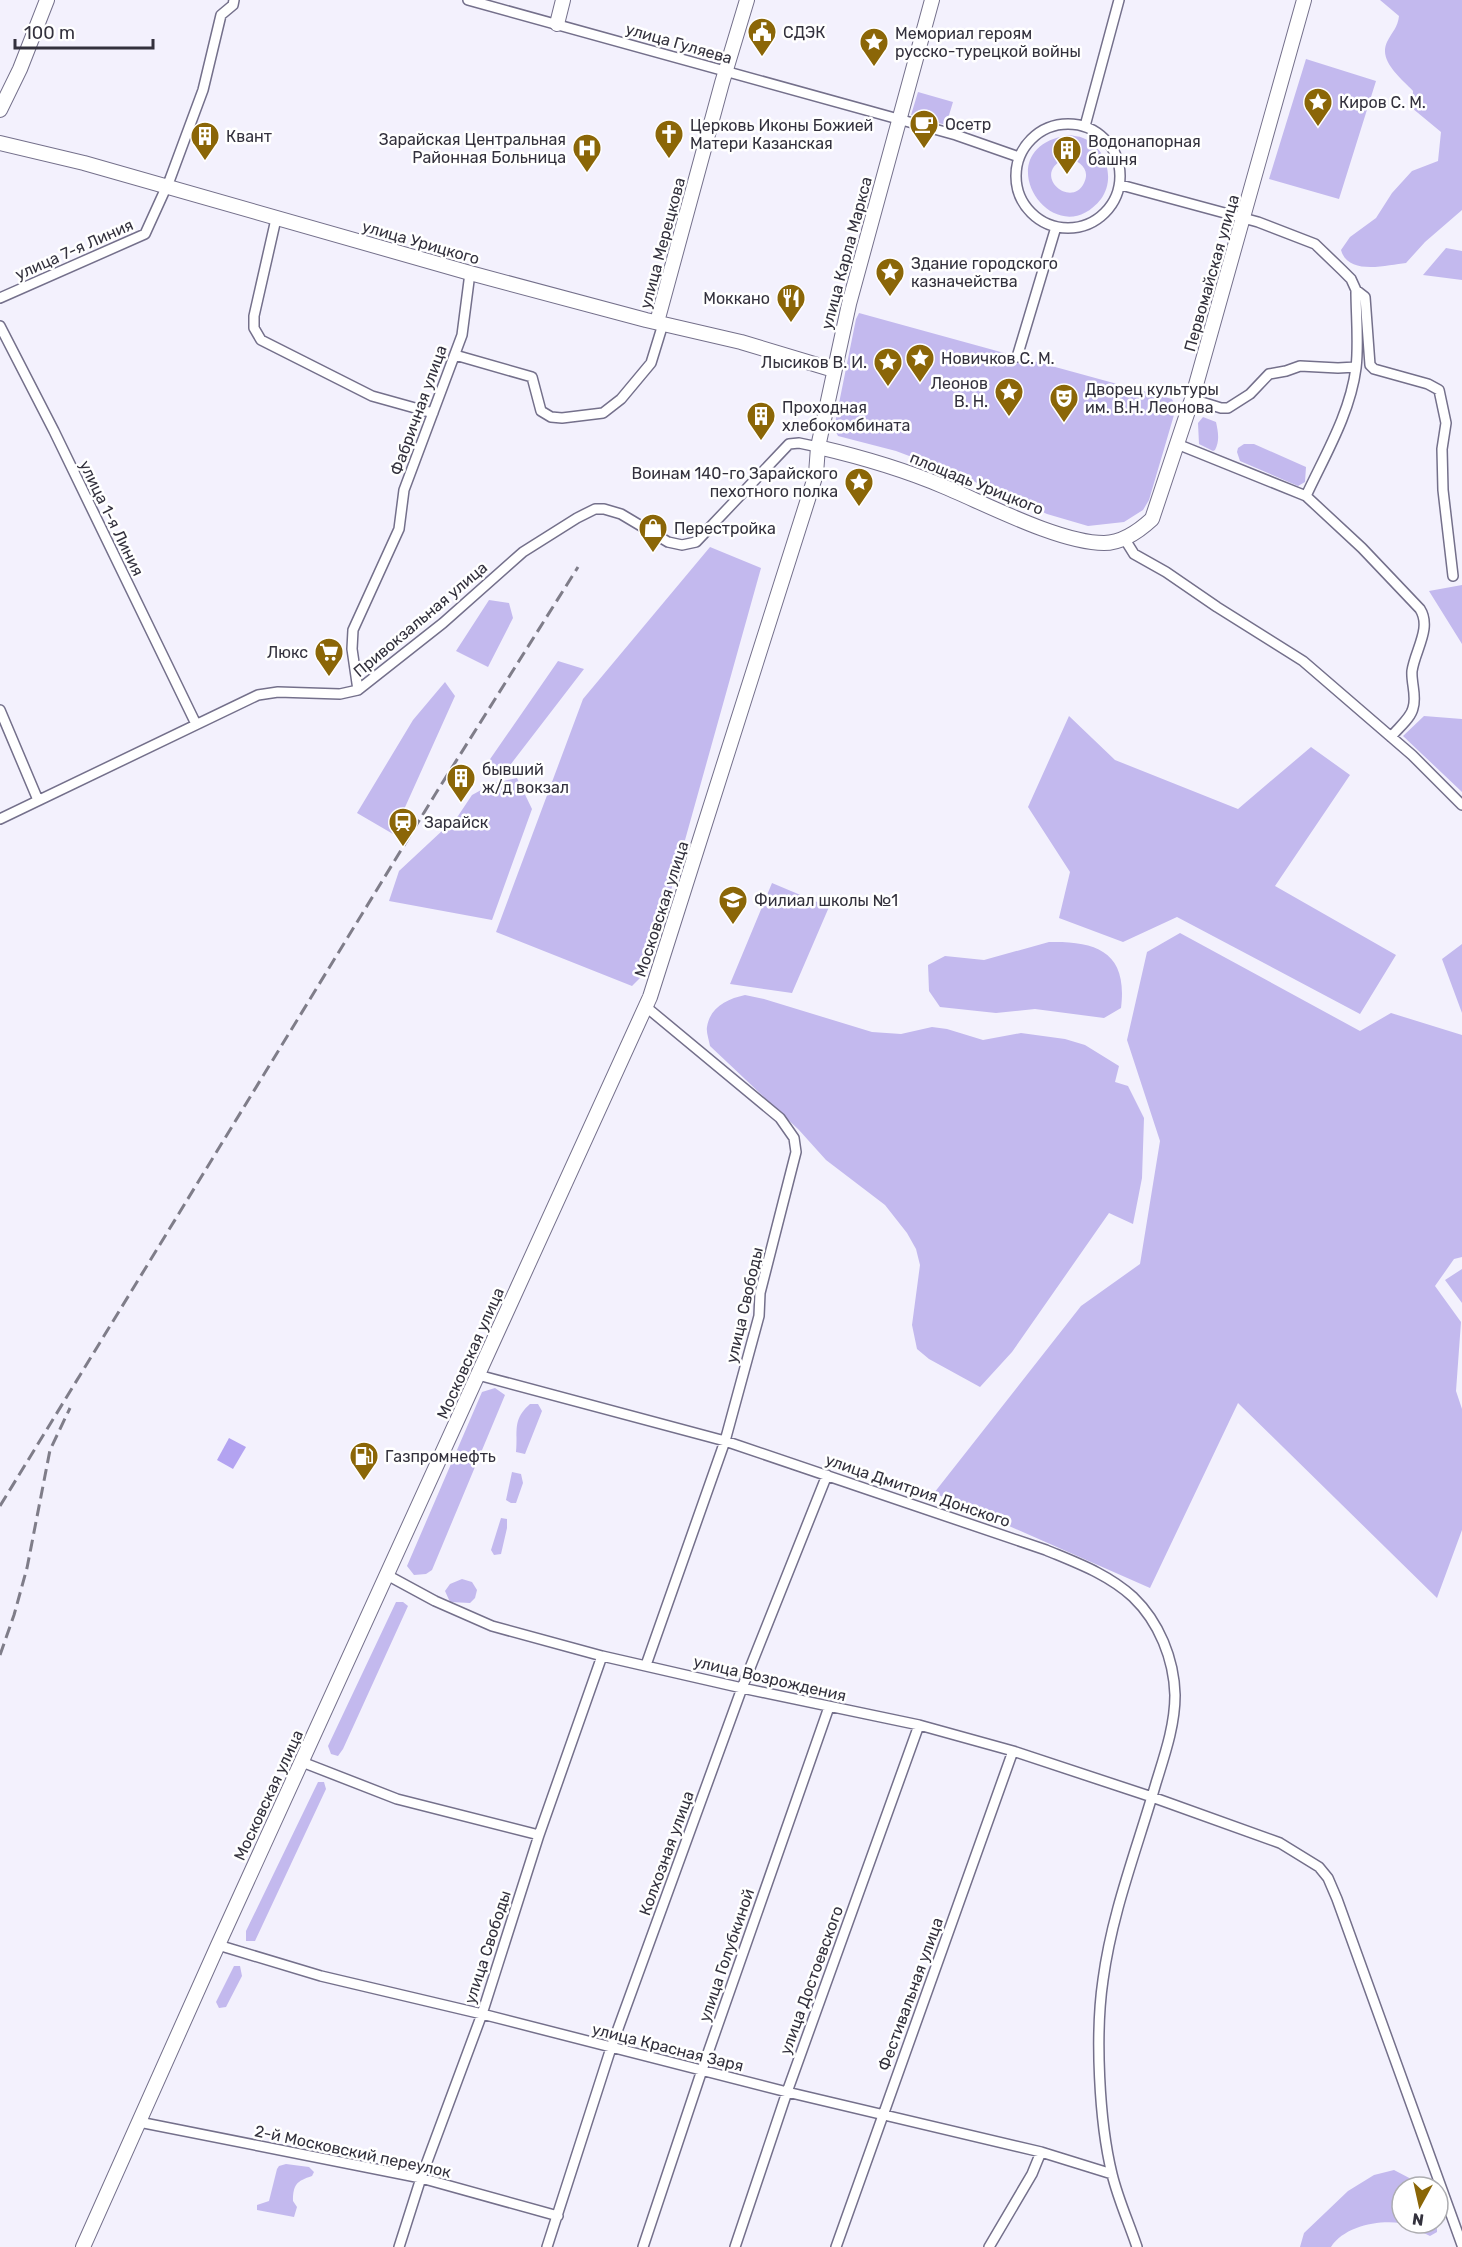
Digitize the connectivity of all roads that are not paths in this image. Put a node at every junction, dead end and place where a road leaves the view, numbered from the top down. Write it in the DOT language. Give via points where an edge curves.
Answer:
graph roads {
  1 [pos="47,0"];
  2 [pos="234,0"];
  3 [pos="468,0"];
  4 [pos="563,0"];
  5 [pos="747,0"];
  6 [pos="932,0"];
  7 [pos="1119,0"];
  8 [pos="1304,0"];
  9 [pos="556,24"];
  10 [pos="725,73"];
  11 [pos="0,110"];
  12 [pos="899,121"];
  13 [pos="1085,126"];
  14 [pos="0,143"];
  15 [pos="1019,157"];
  16 [pos="1121,185"];
  17 [pos="166,186"];
  18 [pos="1244,218"];
  19 [pos="276,219"];
  20 [pos="1056,226"];
  21 [pos="470,273"];
  22 [pos="1356,290"];
  23 [pos="0,298"];
  24 [pos="660,323"];
  25 [pos="0,326"];
  26 [pos="455,355"];
  27 [pos="1017,357"];
  28 [pos="1356,367"];
  29 [pos="834,370"];
  30 [pos="1192,399"];
  31 [pos="434,413"];
  32 [pos="1178,444"];
  33 [pos="818,447"];
  34 [pos="1306,496"];
  35 [pos="1124,538"];
  36 [pos="1453,576"];
  37 [pos="358,690"];
  38 [pos="0,710"];
  39 [pos="196,724"];
  40 [pos="1391,737"];
  41 [pos="38,800"];
  42 [pos="1462,805"];
  43 [pos="0,819"];
  44 [pos="645,1006"];
  45 [pos="478,1376"];
  46 [pos="725,1441"];
  47 [pos="827,1475"];
  48 [pos="387,1575"];
  49 [pos="602,1656"];
  50 [pos="646,1665"];
  51 [pos="742,1688"];
  52 [pos="829,1707"];
  53 [pos="920,1725"];
  54 [pos="1013,1751"];
  55 [pos="302,1762"];
  56 [pos="1152,1797"];
  57 [pos="539,1835"];
  58 [pos="218,1945"];
  59 [pos="482,2014"];
  60 [pos="610,2048"];
  61 [pos="702,2070"];
  62 [pos="787,2092"];
  63 [pos="882,2115"];
  64 [pos="139,2122"];
  65 [pos="1041,2152"];
  66 [pos="1112,2174"];
  67 [pos="422,2178"];
  68 [pos="558,2216"];
  69 [pos="1462,2245"];
  70 [pos="83,2247"];
  71 [pos="399,2247"];
  72 [pos="547,2247"];
  73 [pos="643,2247"];
  74 [pos="735,2247"];
  75 [pos="836,2247"];
  76 [pos="989,2247"];
  77 [pos="1137,2247"];
  1 -- 11 [label="main road"];
  2 -- 17 [label="street, улица 7-я Линия" via="221,15 203,90"];
  3 -- 9 [label="street, улица Гуляева"];
  4 -- 9 [label="main road"];
  5 -- 10 [label="main road, улица Мерецкова"];
  6 -- 12 [label="main road, улица Карла Маркса"];
  7 -- 13 [label="street"];
  8 -- 18 [label="main road, Первомайская улица"];
  9 -- 10 [label="street, улица Гуляева"];
  10 -- 12 [label="street, улица Гуляева"];
  10 -- 24 [label="main road, улица Мерецкова"];
  12 -- 15 [label="street, улица Гуляева"];
  12 -- 29 [label="main road, улица Карла Маркса"];
  13 -- 15 [label="street" via="1051,126 1029,140"];
  13 -- 16 [label="street" via="1104,137 1114,150"];
  14 -- 17 [label="main road, улица Урицкого"];
  15 -- 20 [label="street" via="1016,178 1025,206 1035,217"];
  16 -- 18 [label="street"];
  16 -- 20 [label="street" via="1108,210 1095,221 1079,227"];
  17 -- 19 [label="main road, улица Урицкого"];
  17 -- 23 [label="street, улица 7-я Линия" via="145,234"];
  18 -- 22 [label="street" via="1315,244 1351,279"];
  18 -- 30 [label="main road, Первомайская улица"];
  19 -- 21 [label="main road, улица Урицкого"];
  19 -- 31 [label="street" via="254,316 254,328 261,340 372,396"];
  20 -- 27 [label="street"];
  21 -- 24 [label="main road, улица Урицкого"];
  21 -- 26 [label="street, Фабричная улица" via="462,335"];
  22 -- 28 [label="street"];
  22 -- 36 [label="street" via="1365,297 1370,365 1439,390 1446,423 1443,490"];
  24 -- 26 [label="street" via="651,363 621,399 603,413 551,417 541,411 532,377"];
  24 -- 29 [label="main road, улица Урицкого"];
  25 -- 39 [label="street, улица 1-я Линия"];
  26 -- 31 [label="street, Фабричная улица"];
  28 -- 30 [label="street" via="1300,366 1269,374 1250,394 1228,408"];
  28 -- 34 [label="street" via="1341,423"];
  29 -- 33 [label="main road, улица Карла Маркса"];
  30 -- 32 [label="main road, Первомайская улица"];
  31 -- 37 [label="street, Фабричная улица" via="404,490 399,530 353,630"];
  32 -- 34 [label="street"];
  32 -- 35 [label="main road, Первомайская улица" via="1152,519"];
  33 -- 35 [label="main road, площадь Урицкого" via="897,469 1052,532 1087,542 1106,543"];
  33 -- 37 [label="street, Привокзальная улица" via="789,444 696,542 668,542 621,514 604,509 577,518 523,552 444,623"];
  33 -- 44 [label="main road, Московская улица" via="816,474"];
  34 -- 40 [label="street" via="1362,548 1424,616 1412,684 1414,706"];
  35 -- 40 [label="street" via="1134,554 1303,661"];
  37 -- 39 [label="street, Привокзальная улица" via="340,694 268,692"];
  38 -- 41 [label="street"];
  39 -- 41 [label="street, Привокзальная улица"];
  40 -- 42 [label="street"];
  41 -- 43 [label="street, Привокзальная улица"];
  44 -- 45 [label="main road, Московская улица"];
  44 -- 46 [label="street, улица Свободы" via="780,1118 794,1138 796,1152 760,1293 759,1316"];
  45 -- 46 [label="street, улица Дмитрия Донского"];
  45 -- 48 [label="main road, Московская улица"];
  46 -- 47 [label="street, улица Дмитрия Донского"];
  46 -- 50 [label="street, улица Свободы"];
  47 -- 51 [label="street, Колхозная улица"];
  47 -- 56 [label="street, улица Дмитрия Донского" via="1046,1550 1097,1572 1134,1598 1158,1630 1171,1666 1175,1694 1173,1723"];
  48 -- 49 [label="street, улица Возрождения" via="492,1626"];
  48 -- 55 [label="main road, Московская улица"];
  49 -- 50 [label="street, улица Возрождения"];
  49 -- 57 [label="street, улица Свободы"];
  50 -- 51 [label="street, улица Возрождения"];
  51 -- 52 [label="street, улица Возрождения"];
  51 -- 60 [label="street, Колхозная улица"];
  52 -- 53 [label="street, улица Возрождения"];
  52 -- 61 [label="street, улица Голубкиной"];
  53 -- 54 [label="street, улица Возрождения"];
  53 -- 62 [label="street, улица Достоевского"];
  54 -- 56 [label="street, улица Возрождения"];
  54 -- 63 [label="street, Фестивальная улица"];
  55 -- 57 [label="street" via="397,1799"];
  55 -- 58 [label="main road, Московская улица"];
  56 -- 66 [label="street, улица Дмитрия Донского" via="1119,1902 1102,1983 1102,2103"];
  56 -- 69 [label="street, улица Возрождения" via="1280,1843 1314,1864 1328,1878"];
  57 -- 59 [label="street, улица Свободы"];
  58 -- 59 [label="street, улица Красная Заря" via="321,1976"];
  58 -- 64 [label="main road, Московская улица"];
  59 -- 60 [label="street, улица Красная Заря"];
  59 -- 67 [label="street, улица Свободы"];
  60 -- 61 [label="street, улица Красная Заря"];
  60 -- 68 [label="street, Колхозная улица"];
  61 -- 62 [label="street, улица Красная Заря"];
  61 -- 73 [label="street, улица Голубкиной"];
  62 -- 63 [label="street, улица Красная Заря"];
  62 -- 74 [label="street, улица Достоевского"];
  63 -- 65 [label="street, улица Красная Заря"];
  63 -- 75 [label="street, Фестивальная улица"];
  64 -- 67 [label="street, 2-й Московский переулок"];
  64 -- 70 [label="main road, Московская улица"];
  65 -- 66 [label="street, улица Красная Заря"];
  65 -- 76 [label="street"];
  66 -- 77 [label="street, улица Дмитрия Донского"];
  67 -- 68 [label="street, 2-й Московский переулок"];
  67 -- 71 [label="street, улица Свободы"];
  68 -- 72 [label="street, Колхозная улица"];
}
